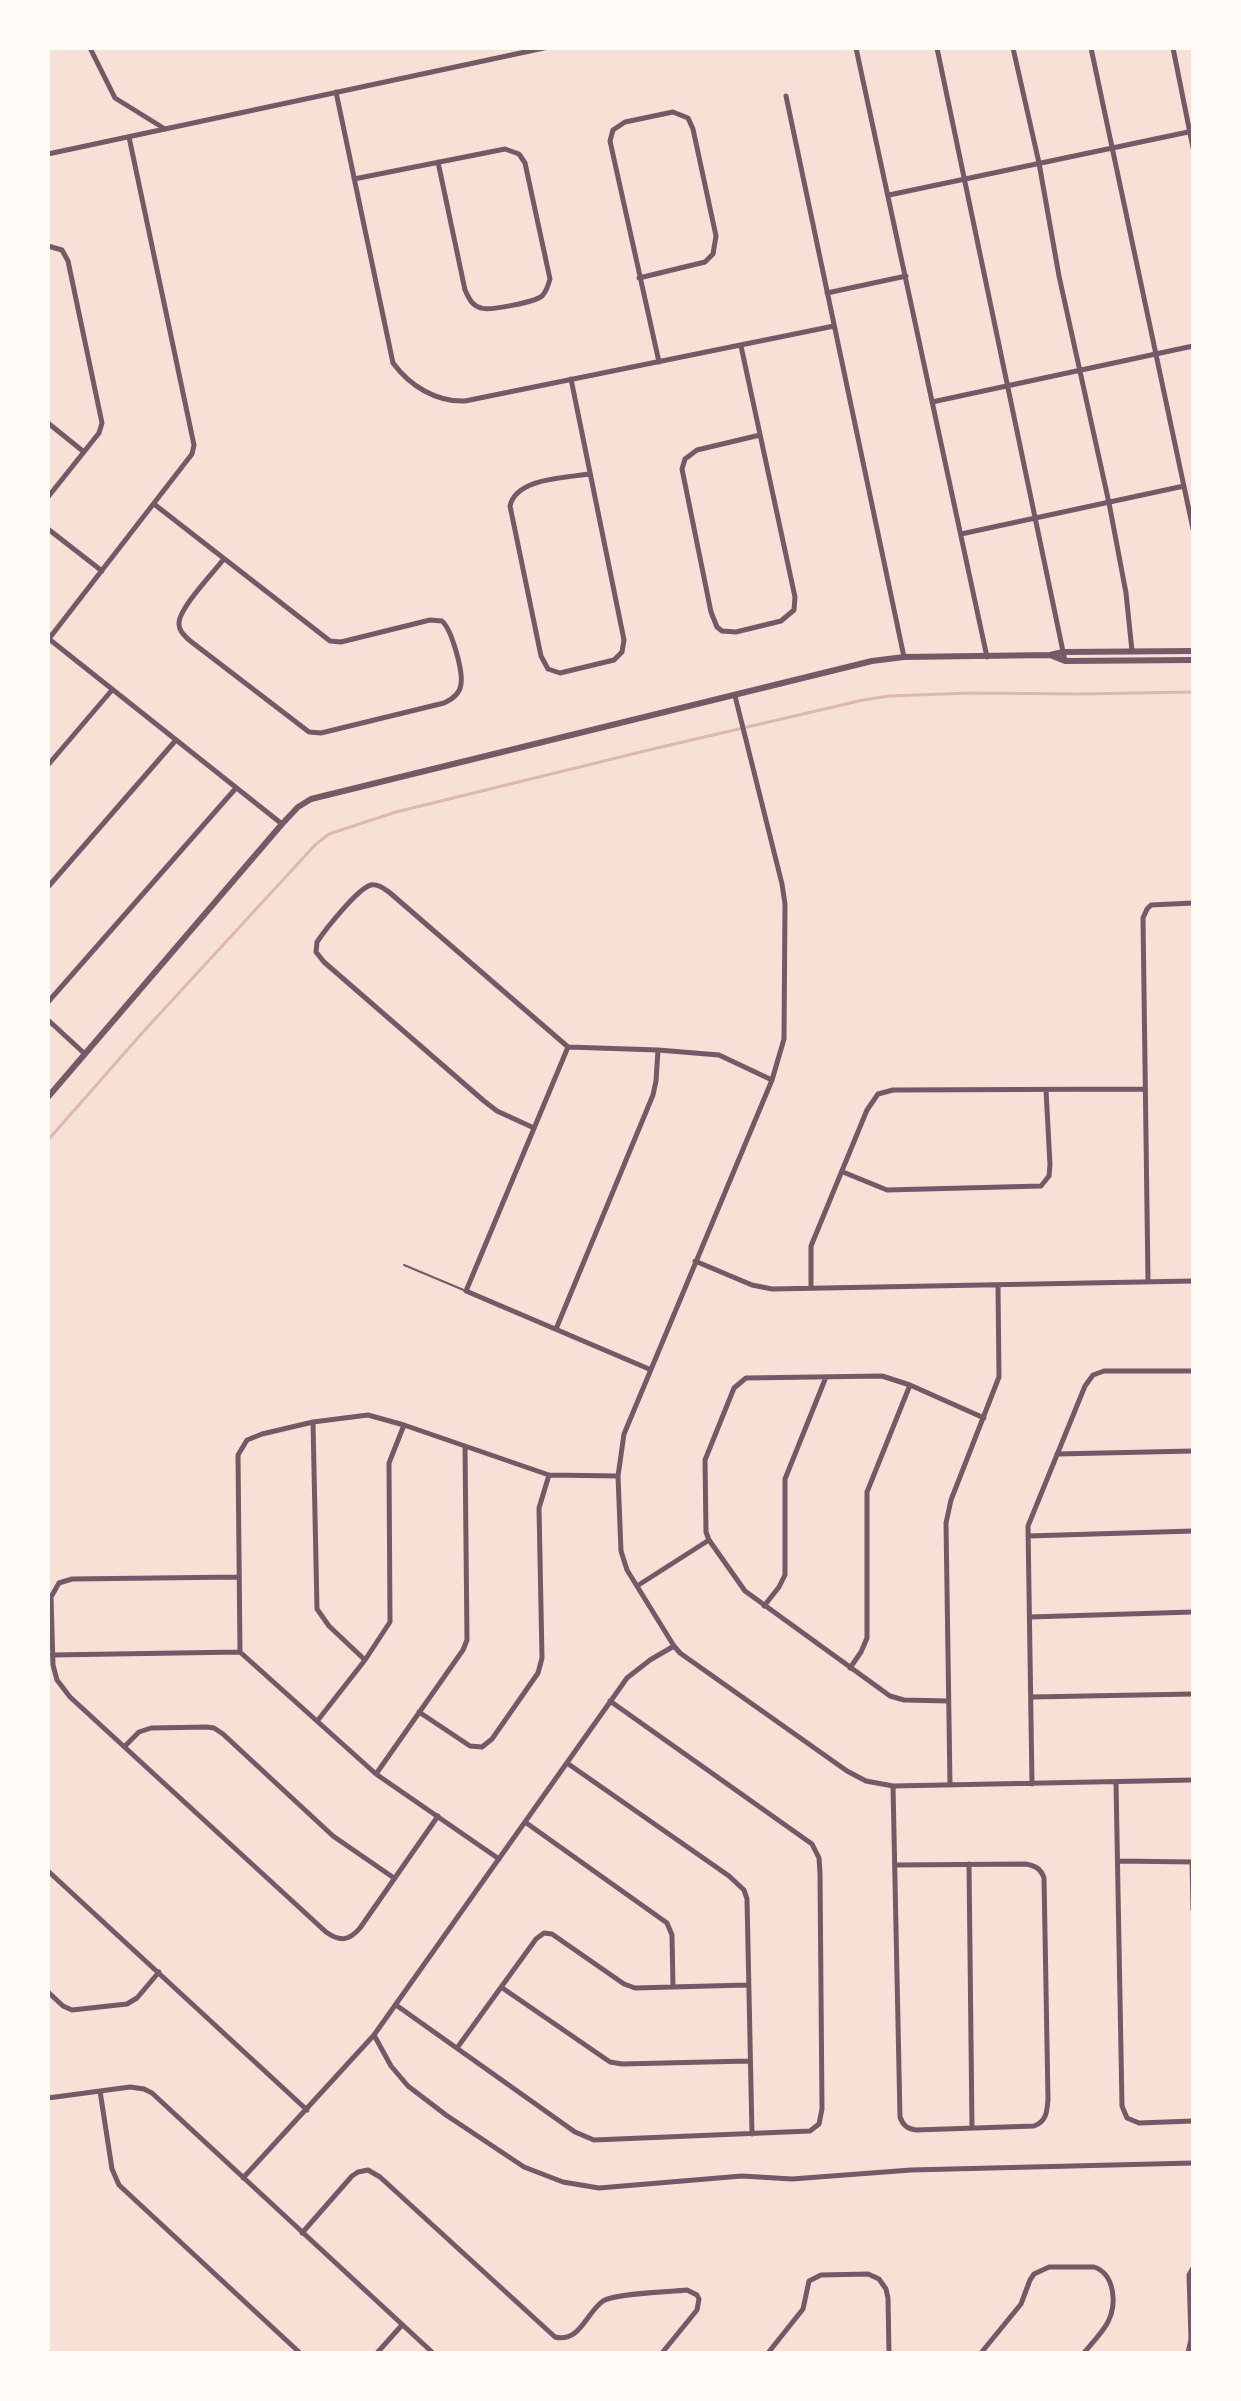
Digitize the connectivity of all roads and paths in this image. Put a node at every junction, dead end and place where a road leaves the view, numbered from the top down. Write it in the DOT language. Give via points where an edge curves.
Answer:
graph roads {
  1 [pos="90,48"];
  2 [pos="544,48"];
  3 [pos="856,48"];
  4 [pos="937,48"];
  5 [pos="1013,48"];
  6 [pos="1091,48"];
  7 [pos="1173,48"];
  8 [pos="336,92"];
  9 [pos="786,96"];
  10 [pos="165,129"];
  11 [pos="1191,132"];
  12 [pos="129,137"];
  13 [pos="1112,148"];
  14 [pos="1193,148"];
  15 [pos="48,154"];
  16 [pos="438,162"];
  17 [pos="1039,163"];
  18 [pos="354,179"];
  19 [pos="965,179"];
  20 [pos="889,195"];
  21 [pos="48,246"];
  22 [pos="906,276"];
  23 [pos="639,278"];
  24 [pos="827,293"];
  25 [pos="834,326"];
  26 [pos="741,346"];
  27 [pos="1193,346"];
  28 [pos="1157,353"];
  29 [pos="659,362"];
  30 [pos="1082,371"];
  31 [pos="571,379"];
  32 [pos="1009,386"];
  33 [pos="932,402"];
  34 [pos="48,423"];
  35 [pos="760,435"];
  36 [pos="84,452"];
  37 [pos="589,474"];
  38 [pos="1184,486"];
  39 [pos="48,497"];
  40 [pos="1109,503"];
  41 [pos="154,504"];
  42 [pos="1036,519"];
  43 [pos="48,529"];
  44 [pos="1193,529"];
  45 [pos="961,534"];
  46 [pos="223,560"];
  47 [pos="102,571"];
  48 [pos="48,639"];
  49 [pos="1132,651"];
  50 [pos="1193,651"];
  51 [pos="1063,652"];
  52 [pos="1050,655"];
  53 [pos="904,657"];
  54 [pos="987,657"];
  55 [pos="1193,660"];
  56 [pos="1065,661"];
  57 [pos="112,690"];
  58 [pos="735,696"];
  59 [pos="176,740"];
  60 [pos="48,765"];
  61 [pos="236,788"];
  62 [pos="282,824"];
  63 [pos="48,887"];
  64 [pos="1193,903"];
  65 [pos="48,1002"];
  66 [pos="48,1020"];
  67 [pos="568,1047"];
  68 [pos="658,1050"];
  69 [pos="85,1054"];
  70 [pos="772,1080"];
  71 [pos="1145,1089"];
  72 [pos="1046,1090"];
  73 [pos="48,1097"];
  74 [pos="534,1128"];
  75 [pos="843,1172"];
  76 [pos="695,1261"];
  77 [pos="404,1265"];
  78 [pos="1148,1281"];
  79 [pos="1193,1281"];
  80 [pos="998,1286"];
  81 [pos="811,1288"];
  82 [pos="466,1291"];
  83 [pos="556,1329"];
  84 [pos="649,1369"];
  85 [pos="1193,1371"];
  86 [pos="826,1377"];
  87 [pos="910,1385"];
  88 [pos="984,1418"];
  89 [pos="313,1422"];
  90 [pos="404,1425"];
  91 [pos="465,1446"];
  92 [pos="1193,1451"];
  93 [pos="1057,1454"];
  94 [pos="549,1475"];
  95 [pos="618,1476"];
  96 [pos="1193,1531"];
  97 [pos="1028,1536"];
  98 [pos="709,1540"];
  99 [pos="239,1577"];
  100 [pos="637,1586"];
  101 [pos="764,1606"];
  102 [pos="1193,1612"];
  103 [pos="1030,1617"];
  104 [pos="674,1646"];
  105 [pos="240,1652"];
  106 [pos="52,1655"];
  107 [pos="365,1660"];
  108 [pos="850,1668"];
  109 [pos="1193,1694"];
  110 [pos="1032,1697"];
  111 [pos="610,1701"];
  112 [pos="948,1701"];
  113 [pos="419,1712"];
  114 [pos="318,1720"];
  115 [pos="125,1746"];
  116 [pos="567,1763"];
  117 [pos="376,1774"];
  118 [pos="1193,1780"];
  119 [pos="1116,1782"];
  120 [pos="1032,1784"];
  121 [pos="950,1785"];
  122 [pos="893,1786"];
  123 [pos="438,1816"];
  124 [pos="525,1822"];
  125 [pos="499,1859"];
  126 [pos="1118,1861"];
  127 [pos="1193,1862"];
  128 [pos="969,1864"];
  129 [pos="896,1865"];
  130 [pos="48,1871"];
  131 [pos="394,1878"];
  132 [pos="1193,1910"];
  133 [pos="159,1972"];
  134 [pos="747,1985"];
  135 [pos="501,1987"];
  136 [pos="673,1987"];
  137 [pos="48,1992"];
  138 [pos="396,2005"];
  139 [pos="374,2035"];
  140 [pos="457,2048"];
  141 [pos="749,2061"];
  142 [pos="100,2091"];
  143 [pos="48,2098"];
  144 [pos="307,2110"];
  145 [pos="1193,2121"];
  146 [pos="972,2128"];
  147 [pos="752,2134"];
  148 [pos="1193,2163"];
  149 [pos="243,2178"];
  150 [pos="302,2233"];
  151 [pos="1193,2268"];
  152 [pos="402,2325"];
  153 [pos="300,2353"];
  154 [pos="377,2353"];
  155 [pos="433,2353"];
  156 [pos="662,2353"];
  157 [pos="768,2353"];
  158 [pos="889,2353"];
  159 [pos="981,2353"];
  160 [pos="1084,2353"];
  161 [pos="1188,2353"];
  1 -- 10 [label="street" via="115,98"];
  2 -- 8 [label="street"];
  3 -- 20 [label="street"];
  4 -- 19 [label="street"];
  5 -- 17 [label="street"];
  6 -- 13 [label="street"];
  7 -- 11 [label="street"];
  8 -- 10 [label="street"];
  8 -- 18 [label="street"];
  9 -- 24 [label="street"];
  10 -- 12 [label="street"];
  11 -- 13 [label="street"];
  11 -- 14 [label="street"];
  12 -- 15 [label="street"];
  12 -- 41 [label="street" via="194,445"];
  13 -- 17 [label="street"];
  13 -- 28 [label="street"];
  16 -- 16 [label="street" via="505,149 519,154 550,279 544,294 486,310 470,301"];
  16 -- 18 [label="street"];
  17 -- 19 [label="street"];
  17 -- 30 [label="street"];
  18 -- 31 [label="street" via="388,347 403,376 455,402"];
  19 -- 20 [label="street"];
  19 -- 32 [label="street"];
  20 -- 22 [label="street"];
  21 -- 36 [label="street" via="62,250 68,261 101,415 99,433"];
  22 -- 24 [label="street"];
  22 -- 33 [label="street"];
  23 -- 23 [label="street" via="610,135 625,122 678,113 693,129 716,248 705,262"];
  23 -- 29 [label="street"];
  24 -- 25 [label="street"];
  25 -- 26 [label="street"];
  25 -- 53 [label="street"];
  26 -- 29 [label="street"];
  26 -- 35 [label="street"];
  27 -- 28 [label="street"];
  28 -- 30 [label="street"];
  28 -- 38 [label="street"];
  29 -- 31 [label="street"];
  30 -- 32 [label="street"];
  30 -- 40 [label="street"];
  31 -- 37 [label="street"];
  32 -- 33 [label="street"];
  32 -- 42 [label="street"];
  33 -- 45 [label="street"];
  34 -- 36 [label="street"];
  35 -- 35 [label="street" via="795,604 781,621 729,633 717,627 711,612 682,469 697,450"];
  36 -- 39 [label="street"];
  37 -- 37 [label="street" via="624,646 614,660 560,673 548,669 541,656 510,506 521,487"];
  38 -- 40 [label="street"];
  38 -- 44 [label="street"];
  40 -- 42 [label="street"];
  40 -- 49 [label="street"];
  41 -- 46 [label="street"];
  41 -- 47 [label="street"];
  42 -- 45 [label="street"];
  42 -- 51 [label="street"];
  43 -- 47 [label="street"];
  45 -- 54 [label="street"];
  46 -- 46 [label="street" via="330,641 442,621 451,632 460,690 444,703 309,732 180,630 183,610"];
  47 -- 48 [label="street"];
  48 -- 57 [label="street"];
  49 -- 50 [label="street"];
  49 -- 51 [label="street"];
  51 -- 52 [label="street"];
  51 -- 56 [label="street"];
  52 -- 54 [label="street"];
  52 -- 56 [label="street"];
  53 -- 54 [label="street"];
  53 -- 58 [label="street"];
  55 -- 56 [label="street"];
  57 -- 59 [label="street"];
  57 -- 60 [label="street"];
  58 -- 62 [label="street" via="325,794 298,807"];
  58 -- 70 [label="street" via="785,904 784,1039"];
  59 -- 61 [label="street"];
  59 -- 63 [label="street"];
  61 -- 62 [label="street"];
  61 -- 65 [label="street"];
  62 -- 69 [label="street"];
  64 -- 71 [label="street" via="1157,904 1143,918"];
  66 -- 69 [label="street"];
  67 -- 68 [label="street"];
  67 -- 74 [label="street"];
  67 -- 74 [label="street" via="377,885 361,892 315,947 324,962 490,1107"];
  68 -- 70 [label="street" via="725,1057"];
  68 -- 83 [label="street" via="653,1095"];
  69 -- 73 [label="street"];
  70 -- 76 [label="street"];
  71 -- 72 [label="street"];
  71 -- 78 [label="street"];
  72 -- 75 [label="street" via="882,1092 867,1110"];
  72 -- 75 [label="street" via="1050,1165 1041,1186 887,1190"];
  74 -- 82 [label="street"];
  75 -- 81 [label="street" via="811,1246"];
  76 -- 81 [label="street" via="763,1288"];
  76 -- 84 [label="street"];
  77 -- 82 [label="lane"];
  78 -- 79 [label="street"];
  78 -- 80 [label="street"];
  80 -- 81 [label="street"];
  80 -- 88 [label="street" via="1000,1365"];
  82 -- 83 [label="street"];
  83 -- 84 [label="street"];
  84 -- 95 [label="street" via="624,1434"];
  85 -- 93 [label="street" via="1093,1375"];
  86 -- 87 [label="street" via="882,1376"];
  86 -- 98 [label="street" via="753,1377 734,1388 705,1460"];
  86 -- 101 [label="street" via="787,1471 785,1575"];
  87 -- 88 [label="street"];
  87 -- 108 [label="street" via="869,1485 867,1638"];
  88 -- 112 [label="street" via="946,1523"];
  89 -- 90 [label="street" via="368,1415"];
  89 -- 99 [label="street" via="262,1434 240,1449"];
  89 -- 107 [label="street" via="317,1609"];
  90 -- 91 [label="street"];
  90 -- 107 [label="street" via="389,1463 391,1617"];
  91 -- 94 [label="street"];
  91 -- 113 [label="street" via="467,1640"];
  92 -- 93 [label="street"];
  93 -- 97 [label="street" via="1029,1520"];
  94 -- 95 [label="street"];
  94 -- 113 [label="street" via="539,1508 538,1673 482,1747 470,1746"];
  95 -- 100 [label="street" via="621,1551"];
  96 -- 97 [label="street"];
  97 -- 103 [label="street"];
  98 -- 100 [label="street"];
  98 -- 101 [label="street" via="737,1583"];
  99 -- 105 [label="street"];
  99 -- 106 [label="street" via="59,1583 51,1597"];
  100 -- 104 [label="street"];
  101 -- 108 [label="street"];
  102 -- 103 [label="street"];
  103 -- 110 [label="street"];
  104 -- 111 [label="street" via="627,1678"];
  104 -- 122 [label="street" via="847,1771"];
  105 -- 106 [label="street"];
  105 -- 114 [label="street"];
  106 -- 115 [label="street" via="60,1686"];
  107 -- 114 [label="street"];
  108 -- 112 [label="street" via="898,1699"];
  109 -- 110 [label="street"];
  110 -- 120 [label="street"];
  111 -- 116 [label="street"];
  111 -- 147 [label="street" via="817,1850 819,2124 810,2131"];
  112 -- 121 [label="street"];
  113 -- 117 [label="street"];
  114 -- 117 [label="street"];
  115 -- 131 [label="street" via="151,1728 214,1728 333,1836"];
  115 -- 131 [label="street" via="334,1938 345,1940 355,1934"];
  116 -- 124 [label="street"];
  116 -- 134 [label="street" via="744,1890"];
  117 -- 123 [label="street"];
  118 -- 119 [label="street"];
  119 -- 120 [label="street"];
  119 -- 126 [label="street"];
  120 -- 121 [label="street"];
  121 -- 122 [label="street"];
  122 -- 129 [label="street"];
  123 -- 125 [label="street"];
  123 -- 131 [label="street"];
  124 -- 125 [label="street"];
  124 -- 136 [label="street" via="667,1923"];
  125 -- 138 [label="street"];
  126 -- 127 [label="street"];
  126 -- 145 [label="street" via="1122,2106 1127,2118 1139,2123"];
  127 -- 132 [label="street"];
  128 -- 129 [label="street"];
  128 -- 146 [label="street"];
  128 -- 146 [label="street" via="1034,1865 1044,1878 1048,2099 1043,2120 1034,2126"];
  129 -- 146 [label="street" via="900,2117 911,2129"];
  130 -- 133 [label="street"];
  133 -- 137 [label="street" via="127,2004 72,2010"];
  133 -- 144 [label="street"];
  134 -- 136 [label="street"];
  134 -- 141 [label="street"];
  135 -- 136 [label="street" via="544,1933 630,1986"];
  135 -- 140 [label="street"];
  135 -- 141 [label="street" via="610,2062"];
  138 -- 139 [label="street"];
  138 -- 140 [label="street"];
  139 -- 144 [label="street"];
  139 -- 148 [label="street" via="408,2086 446,2115 524,2167 599,2188 742,2176 792,2179 911,2170"];
  140 -- 147 [label="street" via="594,2140"];
  141 -- 147 [label="street"];
  142 -- 143 [label="street"];
  142 -- 149 [label="street" via="137,2087 152,2093"];
  142 -- 153 [label="street" via="119,2185"];
  144 -- 149 [label="street"];
  149 -- 150 [label="street"];
  150 -- 152 [label="street"];
  150 -- 156 [label="street" via="352,2176 368,2170 555,2337 573,2336 610,2298 692,2292 699,2299 697,2310"];
  151 -- 161 [label="street"];
  152 -- 154 [label="street"];
  152 -- 155 [label="street"];
  157 -- 158 [label="street" via="803,2309 809,2281 821,2275 868,2274 886,2289"];
  159 -- 160 [label="street" via="1021,2304 1034,2274 1049,2267 1094,2267 1109,2278 1111,2311"];
}
